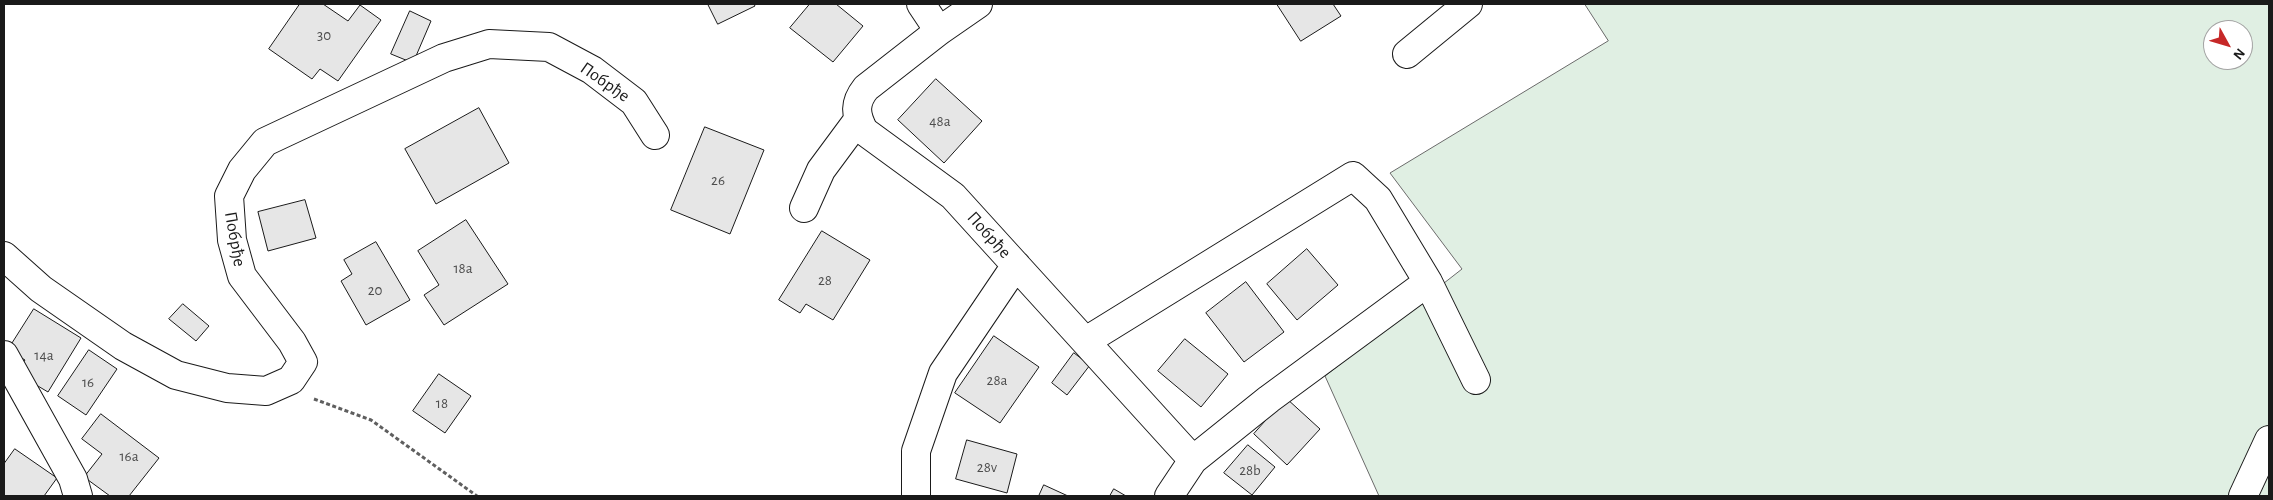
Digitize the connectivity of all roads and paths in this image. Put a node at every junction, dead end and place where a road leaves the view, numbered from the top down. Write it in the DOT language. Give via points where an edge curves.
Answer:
graph roads {
  1 [pos="921,4"];
  2 [pos="978,4"];
  3 [pos="1468,4"];
  4 [pos="939,30"];
  5 [pos="1407,54"];
  6 [pos="858,120"];
  7 [pos="655,135"];
  8 [pos="804,208"];
  9 [pos="4,256"];
  10 [pos="1016,265"];
  11 [pos="1428,282"];
  12 [pos="1086,341"];
  13 [pos="4,355"];
  14 [pos="1476,380"];
  15 [pos="313,399"];
  16 [pos="2269,440"];
  17 [pos="1194,460"];
  18 [pos="78,496"];
  19 [pos="477,496"];
  20 [pos="916,496"];
  21 [pos="1168,496"];
  22 [pos="2243,496"];
  1 -- 4 [label="street"];
  2 -- 4 [label="street"];
  3 -- 5 [label="street"];
  4 -- 6 [label="street" via="866,88 858,99"];
  6 -- 8 [label="street" via="821,170"];
  6 -- 10 [label="street, Побрђе" via="864,131 953,196"];
  7 -- 9 [label="street, Побрђе" via="634,102 592,70 549,47 489,44 444,58 265,142 242,170 229,196 232,240 242,276 292,342 303,362 291,380 266,391 227,388 176,375 115,341 41,288"];
  10 -- 12 [label="street, Побрђе"];
  10 -- 20 [label="street" via="943,373 916,451"];
  11 -- 12 [label="street" via="1378,199 1353,176"];
  11 -- 14 [label="street"];
  11 -- 17 [label="street" via="1269,399"];
  12 -- 17 [label="street, Побрђе"];
  13 -- 18 [label="street" via="73,479"];
  15 -- 19 [label="path" via="371,420"];
  16 -- 22 [label="street"];
  17 -- 21 [label="street"];
}
